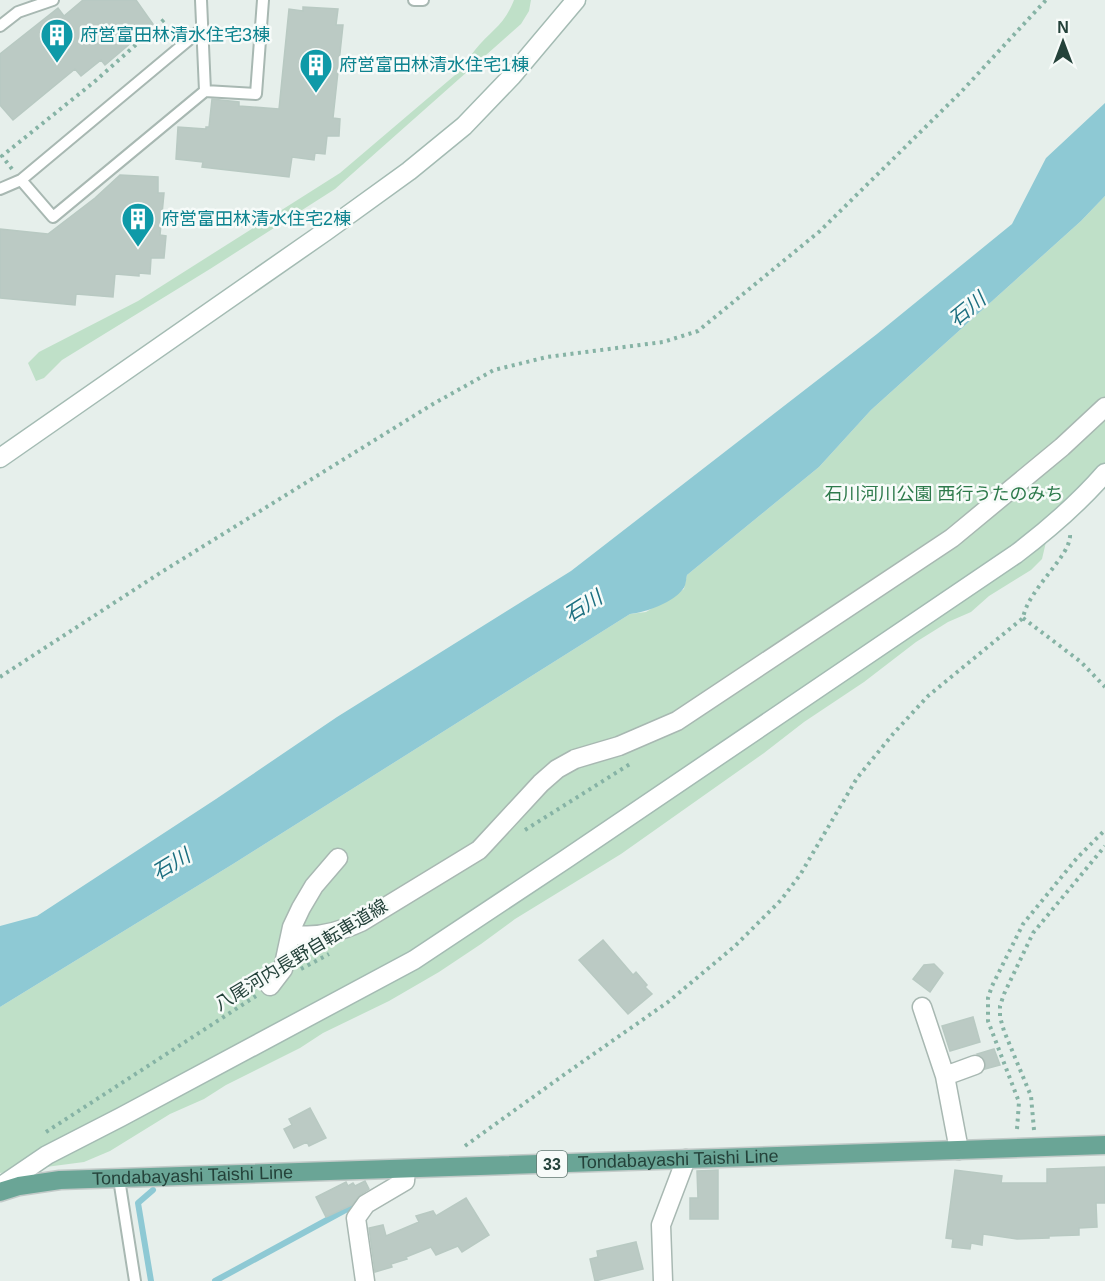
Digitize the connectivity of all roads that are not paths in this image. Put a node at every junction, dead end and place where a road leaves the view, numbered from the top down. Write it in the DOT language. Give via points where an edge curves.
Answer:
graph roads {
  1 [pos="53,0"];
  2 [pos="201,0"];
  3 [pos="263,0"];
  4 [pos="414,0"];
  5 [pos="423,0"];
  6 [pos="576,0"];
  7 [pos="0,26"];
  8 [pos="203,28"];
  9 [pos="205,91"];
  10 [pos="21,180"];
  11 [pos="0,189"];
  12 [pos="1105,407"];
  13 [pos="0,458"];
  14 [pos="1105,473"];
  15 [pos="338,858"];
  16 [pos="291,934"];
  17 [pos="270,986"];
  18 [pos="922,1007"];
  19 [pos="975,1065"];
  20 [pos="945,1076"];
  21 [pos="1105,1145"];
  22 [pos="959,1150"];
  23 [pos="686,1159"];
  24 [pos="406,1169"];
  25 [pos="119,1179"];
  26 [pos="0,1187"];
  27 [pos="0,1192"];
  28 [pos="135,1281"];
  29 [pos="365,1281"];
  30 [pos="663,1281"];
  1 -- 7 [label="lane" via="18,12"];
  2 -- 8 [label="lane"];
  3 -- 9 [label="lane" via="256,94"];
  4 -- 5 [label="lane"];
  6 -- 13 [label="street" via="464,126 409,171"];
  8 -- 9 [label="lane"];
  8 -- 10 [label="lane"];
  9 -- 10 [label="lane" via="53,217"];
  10 -- 11 [label="lane"];
  12 -- 16 [label="street" via="952,538 677,721 557,769 479,850 344,930 304,937"];
  14 -- 26 [label="street" via="1061,519 1016,554 414,960 47,1155"];
  15 -- 16 [label="street" via="314,886"];
  16 -- 17 [label="street" via="283,969"];
  18 -- 20 [label="street"];
  19 -- 20 [label="street"];
  20 -- 22 [label="street"];
  21 -- 22 [label="main road, Tondabayashi Taishi Line / 33"];
  22 -- 23 [label="main road, Tondabayashi Taishi Line / 33"];
  23 -- 24 [label="main road, Tondabayashi Taishi Line / 33"];
  23 -- 30 [label="street" via="661,1225"];
  24 -- 25 [label="main road, Tondabayashi Taishi Line / 33"];
  24 -- 29 [label="street" via="405,1181 366,1204 356,1218"];
  25 -- 27 [label="main road, Tondabayashi Taishi Line / 33" via="60,1180"];
  25 -- 28 [label="lane"];
}
